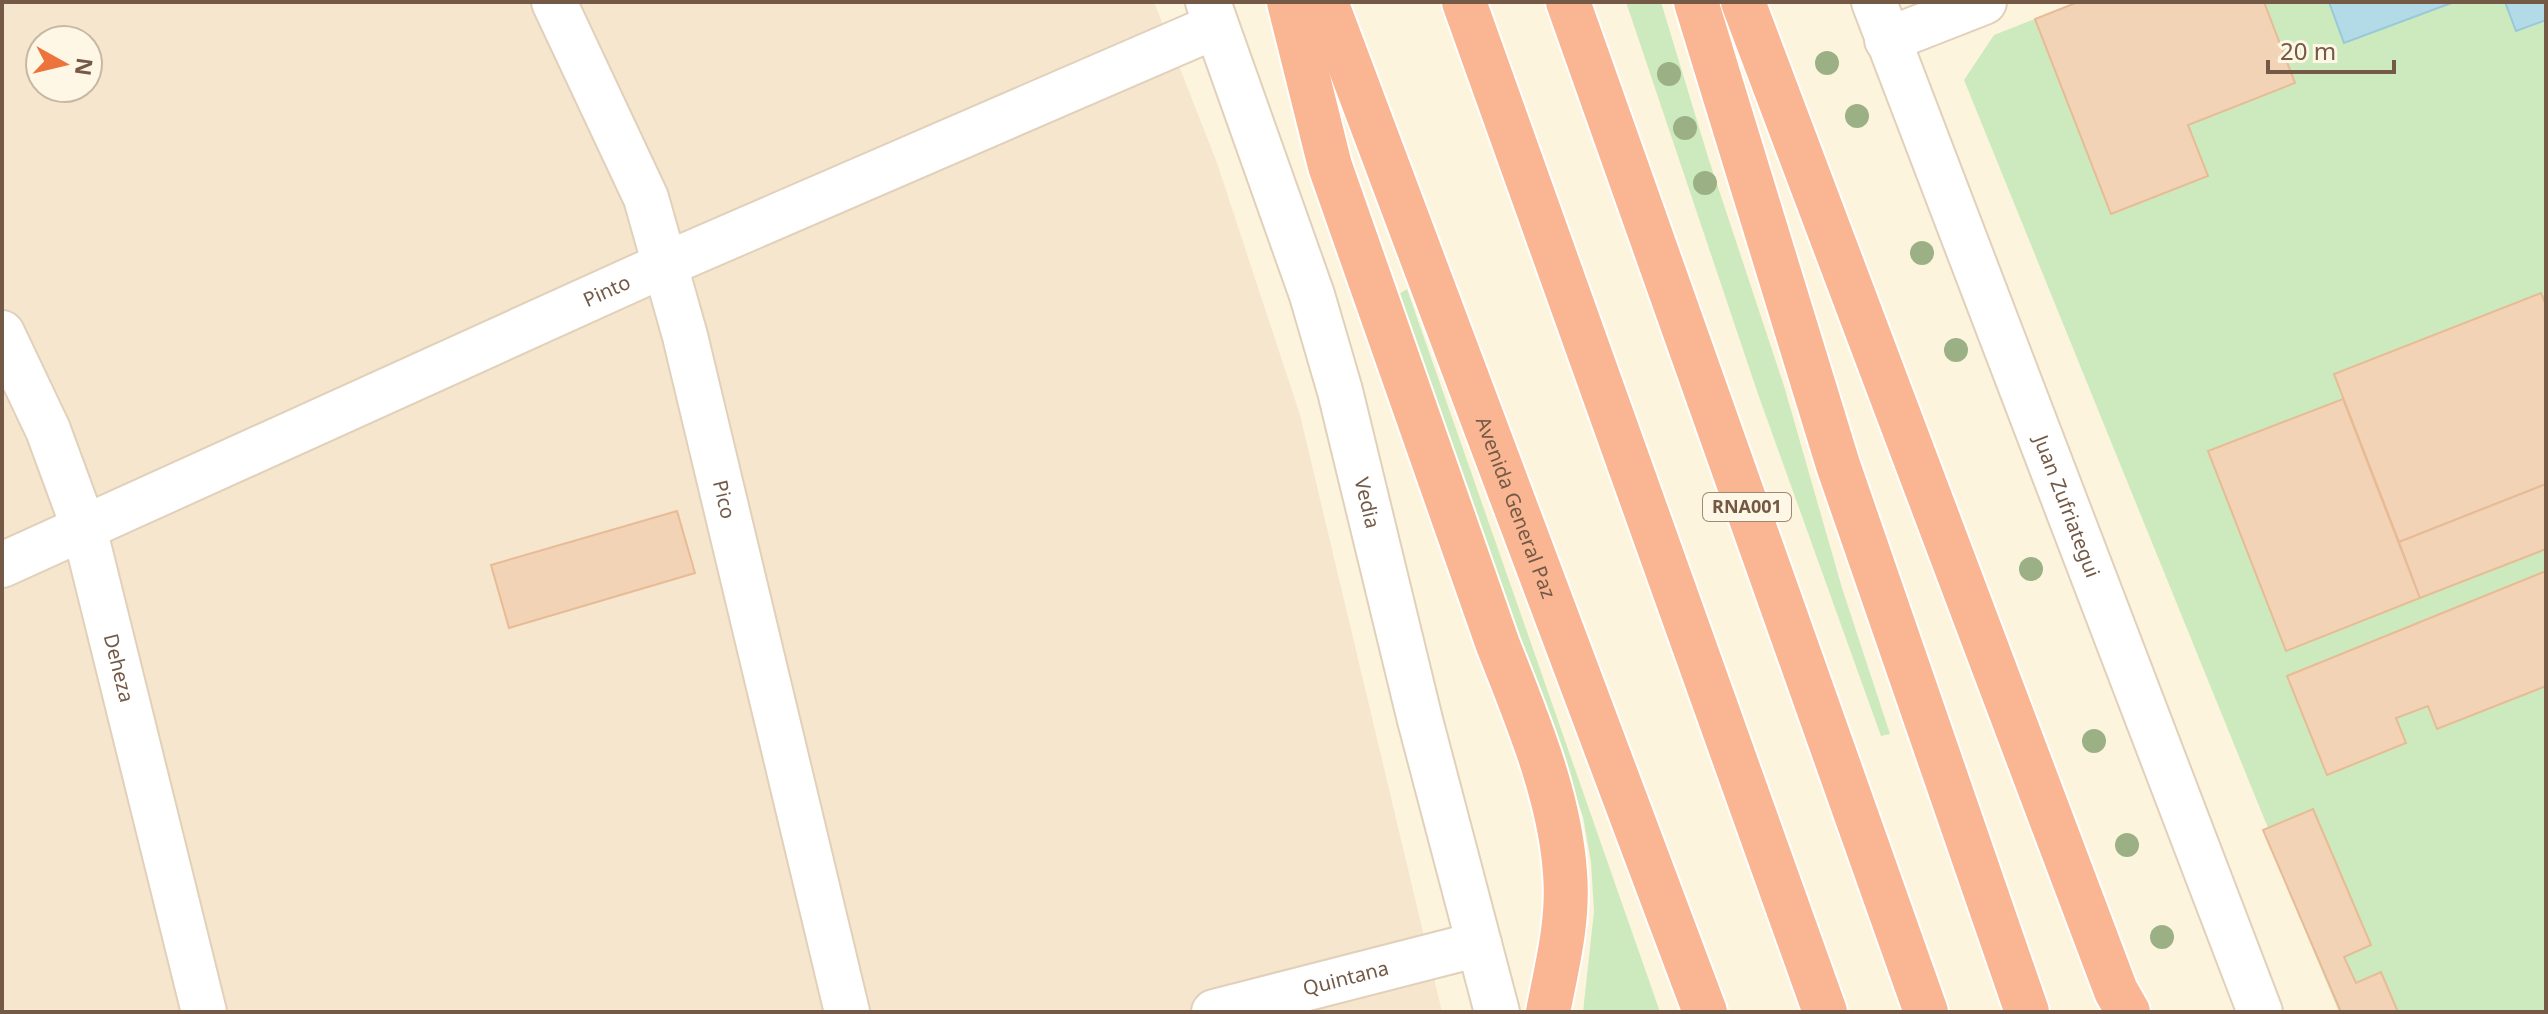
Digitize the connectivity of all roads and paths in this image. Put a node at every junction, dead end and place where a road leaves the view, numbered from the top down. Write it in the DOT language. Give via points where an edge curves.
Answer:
graph roads {
  1 [pos="554,2"];
  2 [pos="1289,2"];
  3 [pos="1326,2"];
  4 [pos="1436,2"];
  5 [pos="1464,2"];
  6 [pos="1568,2"];
  7 [pos="1696,2"];
  8 [pos="1743,2"];
  9 [pos="1984,2"];
  10 [pos="1212,14"];
  11 [pos="1881,21"];
  12 [pos="1536,205"];
  13 [pos="664,265"];
  14 [pos="2,333"];
  15 [pos="84,528"];
  16 [pos="2,565"];
  17 [pos="1479,944"];
  18 [pos="204,1012"];
  19 [pos="847,1012"];
  20 [pos="1214,1012"];
  21 [pos="1497,1012"];
  22 [pos="1548,1012"];
  23 [pos="1705,1012"];
  24 [pos="1825,1012"];
  25 [pos="1926,1012"];
  26 [pos="2027,1012"];
  27 [pos="2128,1012"];
  28 [pos="2260,1012"];
  1 -- 13 [label="street, Pico" via="646,198"];
  2 -- 22 [label="highway" via="1330,166 1524,712 1557,820 1566,875 1564,922"];
  3 -- 23 [label="highway, Avenida General Paz"];
  4 -- 12 [label="highway"];
  5 -- 12 [label="highway"];
  6 -- 25 [label="highway, RNA001"];
  7 -- 26 [label="highway" via="1838,465"];
  8 -- 27 [label="highway"];
  9 -- 11 [label="street"];
  10 -- 13 [label="street, Pinto"];
  10 -- 17 [label="street, Vedia" via="1312,295 1340,391"];
  11 -- 28 [label="street, Juan Zufriategui"];
  12 -- 24 [label="highway"];
  13 -- 15 [label="street, Pinto"];
  13 -- 19 [label="street, Pico"];
  14 -- 15 [label="street, Deheza" via="48,430"];
  15 -- 16 [label="street, Pinto"];
  15 -- 18 [label="street, Deheza"];
  17 -- 20 [label="street, Quintana"];
  17 -- 21 [label="street, Vedia"];
}
